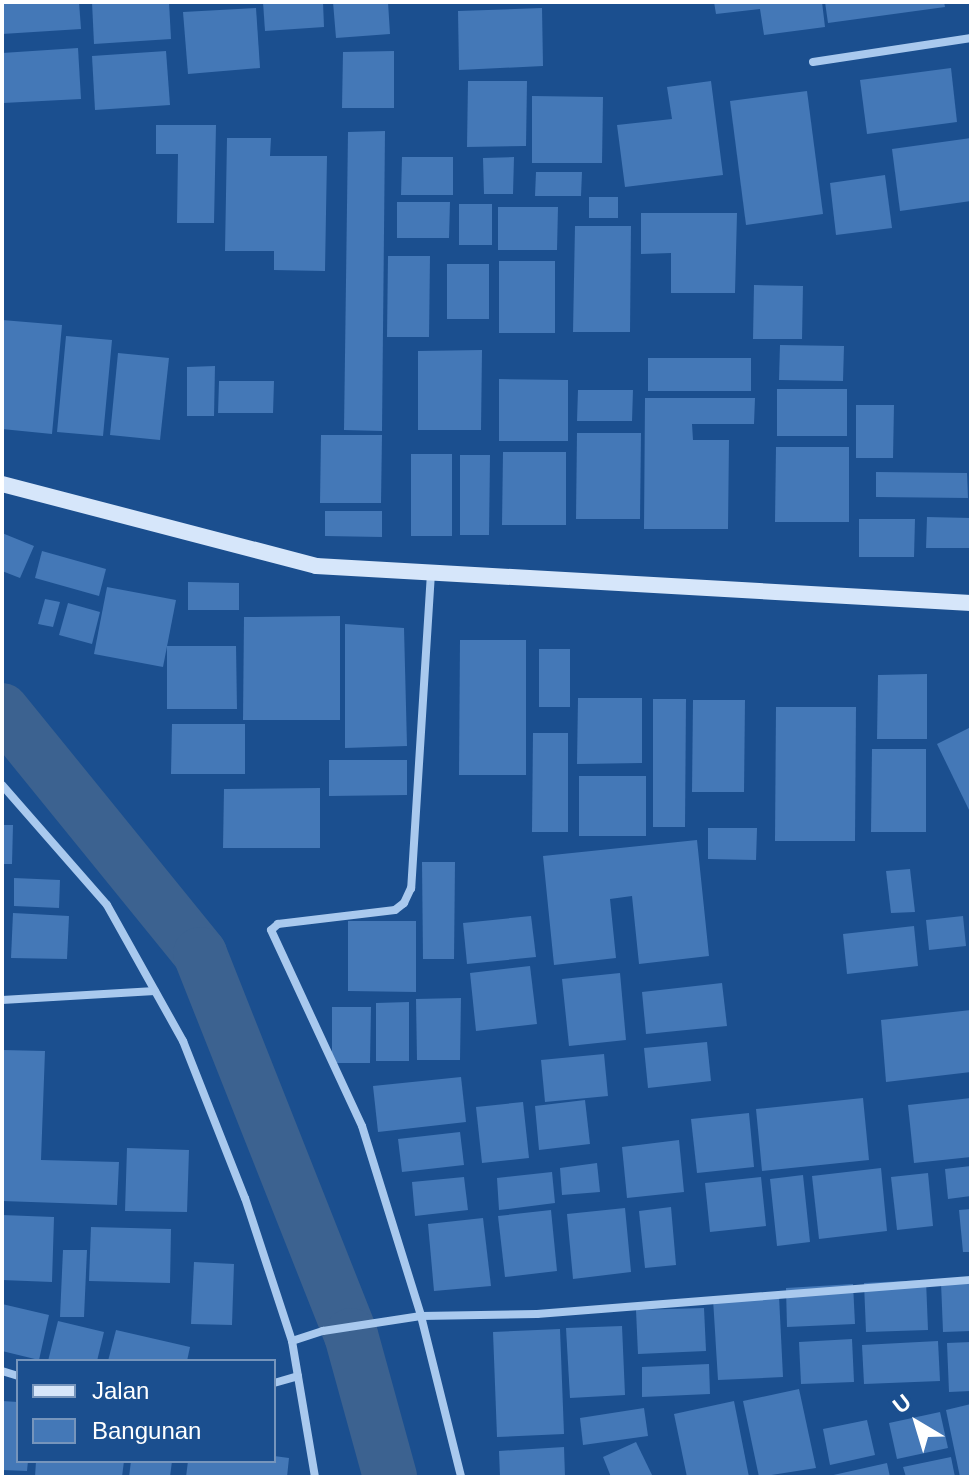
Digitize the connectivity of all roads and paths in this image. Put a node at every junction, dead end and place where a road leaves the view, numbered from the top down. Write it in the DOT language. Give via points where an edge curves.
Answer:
graph roads {
  1 [pos="971,38"];
  2 [pos="813,62"];
  3 [pos="2,484"];
  4 [pos="431,573"];
  5 [pos="971,603"];
  6 [pos="2,785"];
  7 [pos="155,991"];
  8 [pos="2,1000"];
  9 [pos="971,1280"];
  10 [pos="421,1316"];
  11 [pos="292,1341"];
  12 [pos="298,1376"];
  13 [pos="276,1382"];
  14 [pos="315,1477"];
  15 [pos="461,1477"];
  1 -- 2 [label="street"];
  3 -- 4 [label="main road" via="316,566"];
  4 -- 5 [label="main road"];
  4 -- 10 [label="street" via="411,888 395,910 278,924 271,930 362,1126"];
  6 -- 7 [label="street" via="107,905"];
  7 -- 8 [label="street"];
  7 -- 11 [label="street" via="183,1041 245,1198"];
  9 -- 10 [label="street" via="537,1314"];
  10 -- 11 [label="street"];
  10 -- 15 [label="street"];
  11 -- 12 [label="street"];
  12 -- 13 [label="street"];
  12 -- 14 [label="street"];
}
